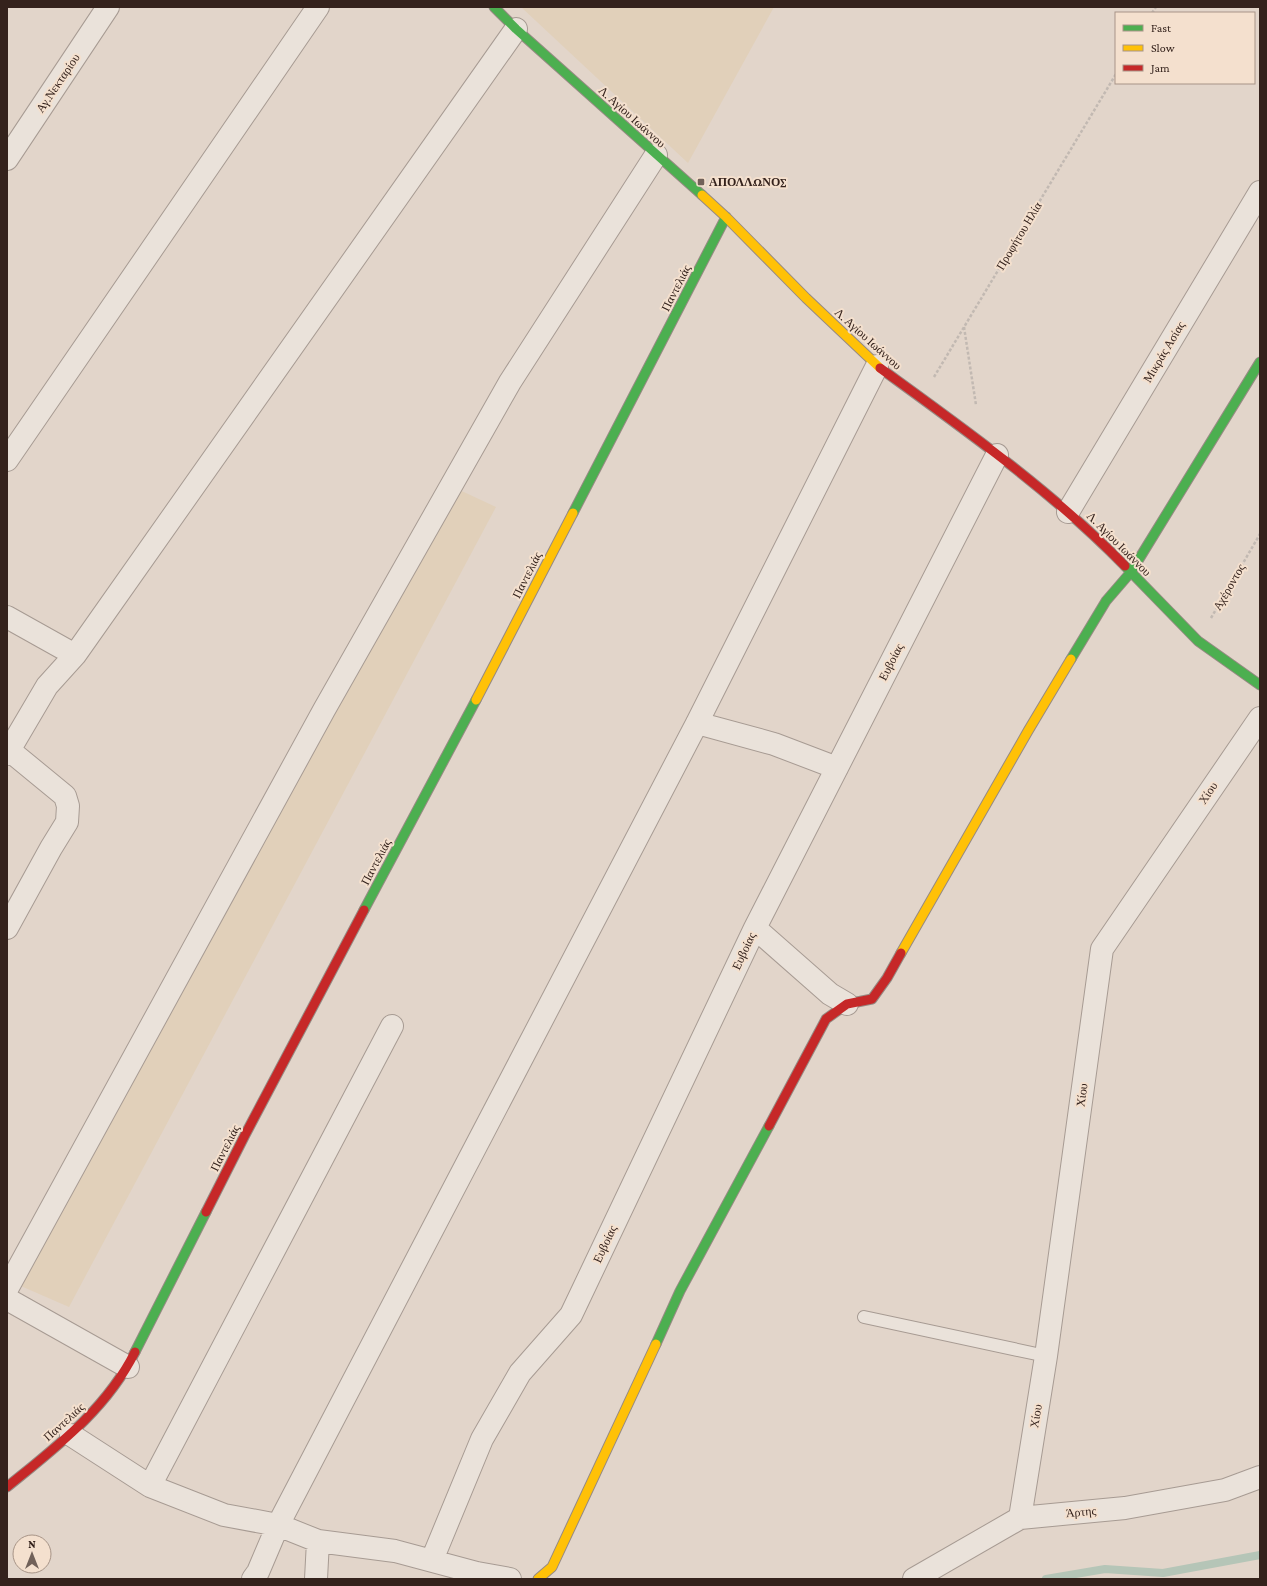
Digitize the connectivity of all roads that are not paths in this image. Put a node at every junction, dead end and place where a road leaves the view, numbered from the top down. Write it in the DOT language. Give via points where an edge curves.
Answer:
graph roads {
  1 [pos="108,7"];
  2 [pos="318,7"];
  3 [pos="494,7"];
  4 [pos="516,29"];
  5 [pos="656,155"];
  6 [pos="7,159"];
  7 [pos="1260,192"];
  8 [pos="726,217"];
  9 [pos="1260,362"];
  10 [pos="877,366"];
  11 [pos="990,449"];
  12 [pos="7,460"];
  13 [pos="1068,512"];
  14 [pos="1131,572"];
  15 [pos="7,617"];
  16 [pos="75,656"];
  17 [pos="1260,685"];
  18 [pos="1260,718"];
  19 [pos="697,723"];
  20 [pos="8,752"];
  21 [pos="837,768"];
  22 [pos="7,928"];
  23 [pos="755,928"];
  24 [pos="847,1004"];
  25 [pos="392,1026"];
  26 [pos="7,1290"];
  27 [pos="7,1299"];
  28 [pos="864,1316"];
  29 [pos="1046,1356"];
  30 [pos="128,1367"];
  31 [pos="71,1435"];
  32 [pos="1260,1477"];
  33 [pos="150,1486"];
  34 [pos="7,1487"];
  35 [pos="1020,1518"];
  36 [pos="278,1525"];
  37 [pos="318,1541"];
  38 [pos="432,1560"];
  39 [pos="260,1577"];
  40 [pos="316,1579"];
  41 [pos="510,1579"];
  42 [pos="538,1579"];
  43 [pos="914,1579"];
  1 -- 6 [label="street, Αγ.Νεκταρίου"];
  2 -- 12 [label="street"];
  3 -- 4 [label="street, Λ. Αγίου Ιωάννου"];
  4 -- 5 [label="street, Λ. Αγίου Ιωάννου"];
  4 -- 16 [label="street"];
  5 -- 8 [label="street, Λ. Αγίου Ιωάννου"];
  5 -- 26 [label="street" via="503,395 324,710"];
  7 -- 13 [label="street, Μικράς Ασίας"];
  8 -- 10 [label="street, Λ. Αγίου Ιωάννου"];
  8 -- 30 [label="street, Παντελιάς" via="468,715 245,1135"];
  9 -- 14 [label="street"];
  10 -- 11 [label="street, Λ. Αγίου Ιωάννου"];
  10 -- 19 [label="street"];
  11 -- 13 [label="street, Λ. Αγίου Ιωάννου"];
  11 -- 21 [label="street, Ευβοίας"];
  13 -- 14 [label="street, Λ. Αγίου Ιωάννου"];
  14 -- 17 [label="street, Λ. Αγίου Ιωάννου" via="1198,641"];
  14 -- 24 [label="street" via="1106,601 1028,731 887,978 872,999"];
  15 -- 16 [label="street"];
  16 -- 20 [label="street" via="47,686"];
  18 -- 29 [label="street, Χίου" via="1102,949"];
  19 -- 21 [label="street" via="774,744"];
  19 -- 36 [label="street"];
  20 -- 22 [label="street" via="66,796 68,806 67,822"];
  21 -- 23 [label="street, Ευβοίας"];
  23 -- 24 [label="street" via="830,994"];
  23 -- 38 [label="street, Ευβοίας" via="571,1315 520,1373 482,1439"];
  24 -- 42 [label="street" via="826,1019 758,1144 680,1291 552,1567"];
  25 -- 33 [label="street"];
  27 -- 30 [label="street"];
  28 -- 29 [label="lane"];
  29 -- 35 [label="street, Χίου"];
  30 -- 31 [label="street, Παντελιάς" via="98,1408"];
  31 -- 33 [label="street"];
  31 -- 34 [label="street, Παντελιάς"];
  32 -- 35 [label="street, Άρτης" via="1225,1490 1125,1508"];
  33 -- 36 [label="street" via="224,1515"];
  35 -- 43 [label="street, Άρτης"];
  36 -- 37 [label="street"];
  36 -- 39 [label="street"];
  37 -- 38 [label="street" via="395,1551"];
  37 -- 40 [label="street"];
  38 -- 41 [label="street" via="476,1574"];
}
